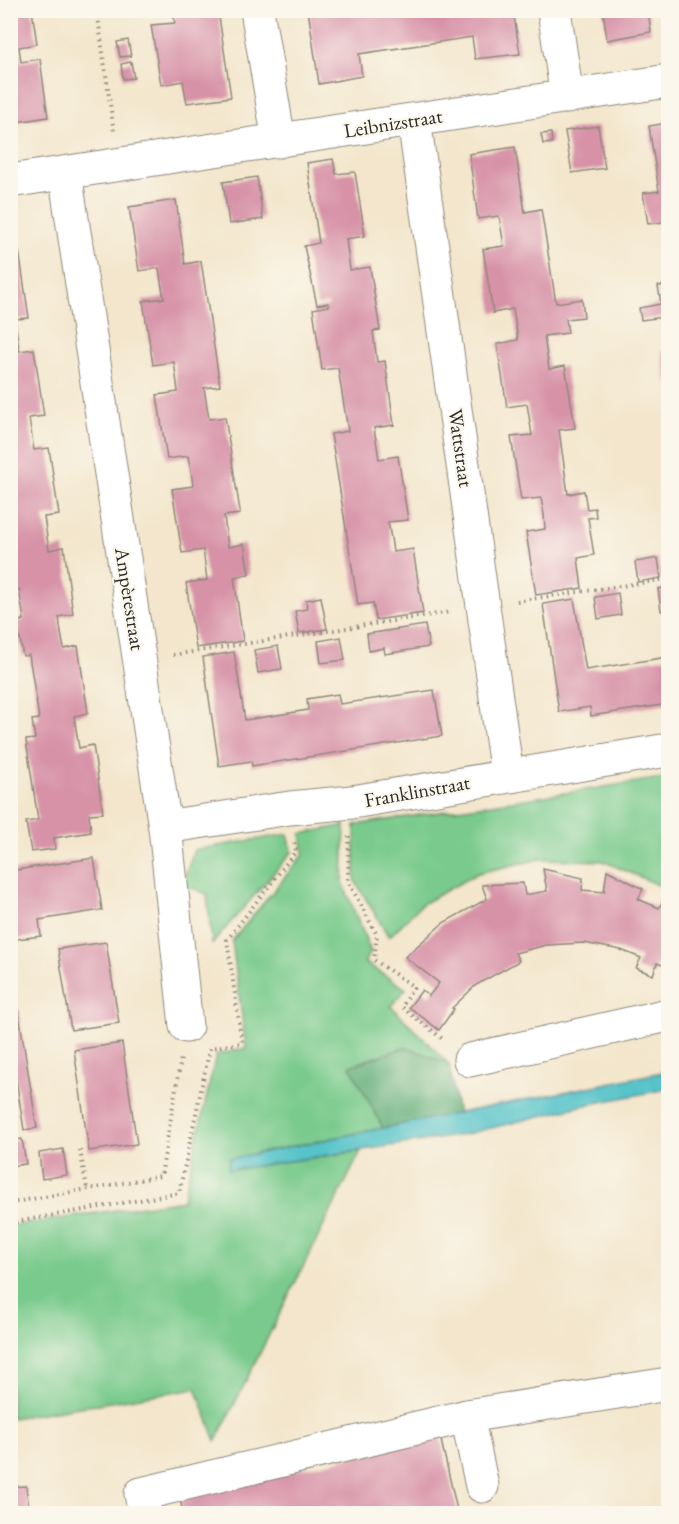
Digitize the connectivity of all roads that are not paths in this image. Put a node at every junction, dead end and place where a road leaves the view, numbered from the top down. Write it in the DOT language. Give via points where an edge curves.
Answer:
graph roads {
  1 [pos="257,10"];
  2 [pos="554,10"];
  3 [pos="669,81"];
  4 [pos="567,97"];
  5 [pos="414,120"];
  6 [pos="279,141"];
  7 [pos="65,173"];
  8 [pos="10,181"];
  9 [pos="669,750"];
  10 [pos="507,775"];
  11 [pos="165,827"];
  12 [pos="669,1015"];
  13 [pos="186,1026"];
  14 [pos="470,1060"];
  15 [pos="669,1384"];
  16 [pos="467,1416"];
  17 [pos="482,1486"];
  18 [pos="145,1514"];
  1 -- 6 [label="street"];
  2 -- 4 [label="street"];
  3 -- 4 [label="street, Leibnizstraat"];
  4 -- 5 [label="street, Leibnizstraat"];
  5 -- 6 [label="street, Leibnizstraat"];
  5 -- 10 [label="street, Wattstraat"];
  6 -- 7 [label="street, Leibnizstraat"];
  7 -- 8 [label="street, Leibnizstraat"];
  7 -- 11 [label="street, Ampèrestraat"];
  9 -- 10 [label="street, Franklinstraat"];
  10 -- 11 [label="street, Franklinstraat" via="352,802"];
  11 -- 13 [label="street, Ampèrestraat"];
  12 -- 14 [label="street"];
  15 -- 16 [label="street"];
  16 -- 17 [label="street"];
  16 -- 18 [label="street" via="141,1494"];
}
